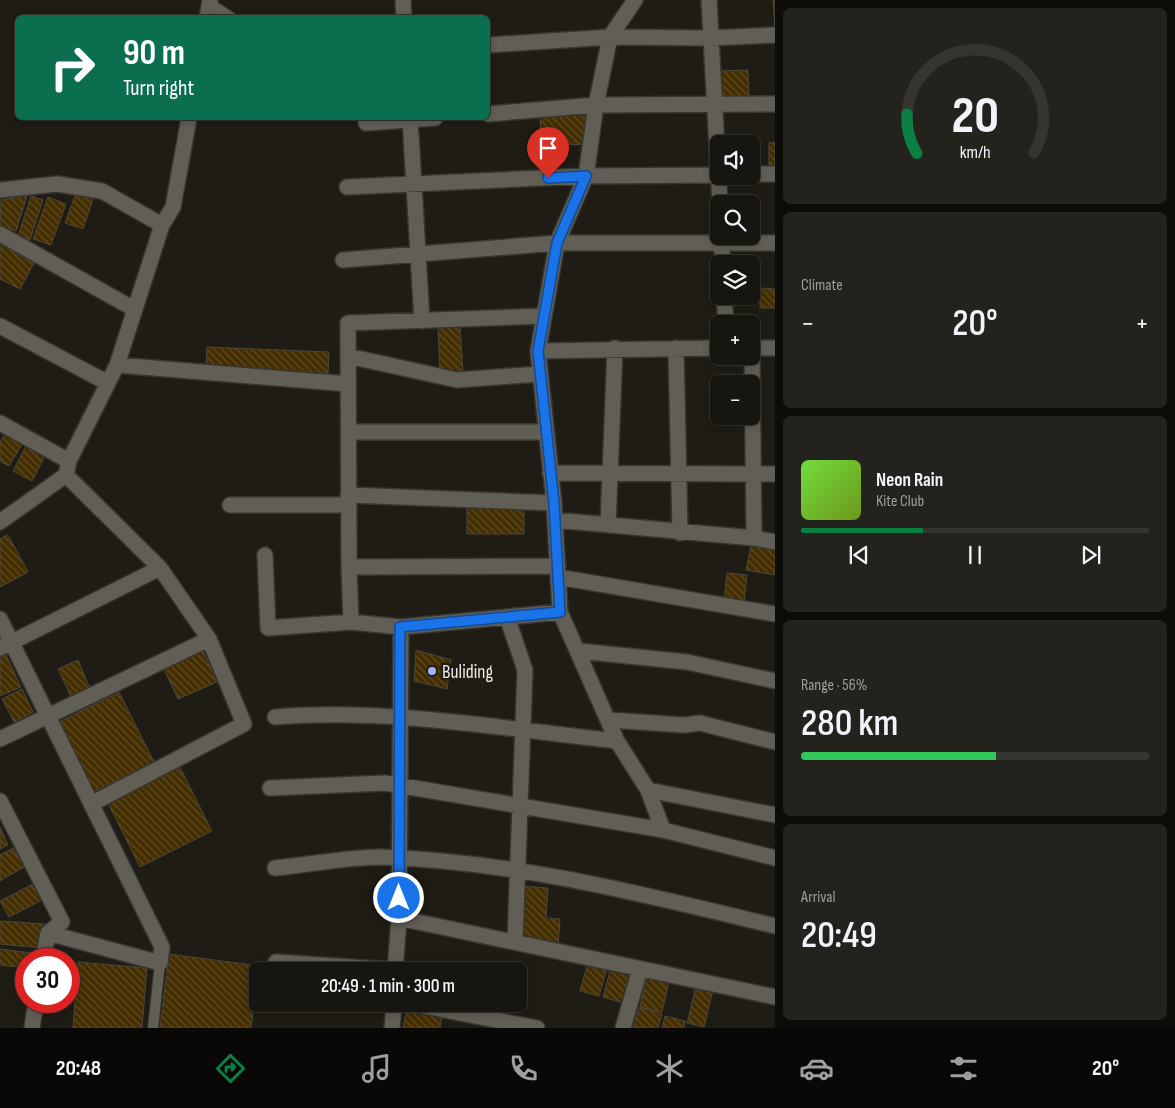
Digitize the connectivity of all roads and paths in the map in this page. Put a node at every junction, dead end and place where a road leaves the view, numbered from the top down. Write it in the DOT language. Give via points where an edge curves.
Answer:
graph roads {
  1 [pos="403,0"];
  2 [pos="635,0"];
  3 [pos="709,0"];
  4 [pos="208,7"];
  5 [pos="225,15"];
  6 [pos="404,15"];
  7 [pos="775,35"];
  8 [pos="610,37"];
  9 [pos="711,38"];
  10 [pos="490,46"];
  11 [pos="775,104"];
  12 [pos="596,105"];
  13 [pos="714,105"];
  14 [pos="490,114"];
  15 [pos="189,120"];
  16 [pos="392,120"];
  17 [pos="410,120"];
  18 [pos="366,123"];
  19 [pos="716,135"];
  20 [pos="760,174"];
  21 [pos="775,174"];
  22 [pos="710,175"];
  23 [pos="586,176"];
  24 [pos="414,184"];
  25 [pos="347,187"];
  26 [pos="0,190"];
  27 [pos="162,224"];
  28 [pos="0,234"];
  29 [pos="710,239"];
  30 [pos="760,242"];
  31 [pos="557,243"];
  32 [pos="775,243"];
  33 [pos="418,254"];
  34 [pos="343,260"];
  35 [pos="134,308"];
  36 [pos="543,316"];
  37 [pos="422,321"];
  38 [pos="0,326"];
  39 [pos="615,348"];
  40 [pos="676,348"];
  41 [pos="710,348"];
  42 [pos="760,348"];
  43 [pos="775,348"];
  44 [pos="538,351"];
  45 [pos="348,356"];
  46 [pos="118,365"];
  47 [pos="752,365"];
  48 [pos="539,374"];
  49 [pos="108,383"];
  50 [pos="348,384"];
  51 [pos="0,423"];
  52 [pos="349,432"];
  53 [pos="545,432"];
  54 [pos="68,468"];
  55 [pos="550,473"];
  56 [pos="610,474"];
  57 [pos="679,474"];
  58 [pos="753,474"];
  59 [pos="775,474"];
  60 [pos="348,500"];
  61 [pos="554,503"];
  62 [pos="230,505"];
  63 [pos="555,520"];
  64 [pos="0,522"];
  65 [pos="608,525"];
  66 [pos="680,533"];
  67 [pos="754,538"];
  68 [pos="775,542"];
  69 [pos="265,555"];
  70 [pos="349,567"];
  71 [pos="160,568"];
  72 [pos="558,571"];
  73 [pos="560,612"];
  74 [pos="775,614"];
  75 [pos="507,617"];
  76 [pos="0,619"];
  77 [pos="352,622"];
  78 [pos="400,627"];
  79 [pos="209,639"];
  80 [pos="6,645"];
  81 [pos="579,650"];
  82 [pos="775,680"];
  83 [pos="48,715"];
  84 [pos="275,717"];
  85 [pos="400,718"];
  86 [pos="609,720"];
  87 [pos="524,731"];
  88 [pos="0,739"];
  89 [pos="617,742"];
  90 [pos="775,742"];
  91 [pos="400,785"];
  92 [pos="270,788"];
  93 [pos="648,790"];
  94 [pos="0,801"];
  95 [pos="91,804"];
  96 [pos="519,804"];
  97 [pos="775,815"];
  98 [pos="663,830"];
  99 [pos="775,858"];
  100 [pos="399,859"];
  101 [pos="274,868"];
  102 [pos="518,871"];
  103 [pos="398,918"];
  104 [pos="775,926"];
  105 [pos="48,933"];
  106 [pos="515,942"];
  107 [pos="45,948"];
  108 [pos="396,962"];
  109 [pos="160,963"];
  110 [pos="640,969"];
  111 [pos="775,997"];
  112 [pos="393,1012"];
  113 [pos="448,1012"];
  114 [pos="34,1013"];
  115 [pos="498,1024"];
  116 [pos="32,1028"];
  117 [pos="153,1028"];
  118 [pos="392,1028"];
  119 [pos="537,1028"];
  120 [pos="623,1028"];
  1 -- 6 [label="street"];
  2 -- 8 [label="street"];
  3 -- 9 [label="street"];
  4 -- 5 [label="lane"];
  7 -- 9 [label="street"];
  8 -- 9 [label="street"];
  8 -- 10 [label="street"];
  8 -- 12 [label="street"];
  9 -- 13 [label="street"];
  11 -- 13 [label="street"];
  12 -- 13 [label="street"];
  12 -- 14 [label="street"];
  12 -- 23 [label="street"];
  13 -- 19 [label="street"];
  15 -- 27 [label="street" via="173,207"];
  16 -- 18 [label="street"];
  17 -- 24 [label="street"];
  20 -- 21 [label="street"];
  22 -- 23 [label="street"];
  23 -- 24 [label="street"];
  23 -- 31 [label="street"];
  24 -- 25 [label="street"];
  24 -- 33 [label="street"];
  26 -- 27 [label="street" via="57,184 102,191"];
  27 -- 35 [label="street"];
  28 -- 35 [label="street"];
  29 -- 31 [label="street"];
  30 -- 32 [label="street"];
  31 -- 33 [label="street"];
  31 -- 36 [label="street"];
  33 -- 34 [label="street"];
  33 -- 37 [label="street"];
  35 -- 46 [label="street"];
  36 -- 37 [label="street"];
  36 -- 44 [label="street"];
  37 -- 45 [label="street" via="348,323"];
  38 -- 49 [label="street"];
  39 -- 40 [label="street"];
  39 -- 44 [label="street"];
  39 -- 56 [label="street"];
  40 -- 41 [label="street"];
  40 -- 57 [label="street"];
  42 -- 43 [label="street"];
  44 -- 48 [label="street"];
  45 -- 48 [label="street" via="457,380"];
  45 -- 50 [label="street"];
  46 -- 49 [label="street"];
  46 -- 50 [label="street"];
  47 -- 58 [label="street"];
  48 -- 53 [label="street"];
  49 -- 54 [label="street"];
  50 -- 52 [label="street"];
  51 -- 54 [label="street"];
  52 -- 53 [label="street"];
  52 -- 60 [label="street"];
  53 -- 55 [label="street"];
  54 -- 64 [label="street"];
  54 -- 71 [label="street"];
  55 -- 56 [label="street"];
  55 -- 61 [label="street"];
  56 -- 57 [label="street"];
  56 -- 65 [label="street"];
  57 -- 58 [label="street"];
  57 -- 66 [label="street"];
  58 -- 59 [label="street"];
  58 -- 67 [label="street"];
  60 -- 61 [label="street"];
  60 -- 62 [label="street"];
  60 -- 70 [label="street"];
  61 -- 63 [label="street"];
  63 -- 65 [label="street"];
  63 -- 72 [label="street"];
  65 -- 66 [label="street"];
  66 -- 67 [label="street"];
  67 -- 68 [label="street"];
  69 -- 77 [label="street" via="268,628"];
  70 -- 72 [label="street"];
  70 -- 77 [label="street"];
  71 -- 79 [label="street"];
  71 -- 80 [label="street"];
  72 -- 73 [label="street"];
  72 -- 74 [label="street"];
  73 -- 75 [label="street"];
  73 -- 81 [label="street"];
  75 -- 78 [label="street"];
  75 -- 87 [label="street" via="525,670"];
  76 -- 80 [label="street"];
  77 -- 78 [label="street"];
  78 -- 85 [label="street"];
  79 -- 83 [label="street"];
  79 -- 95 [label="street" via="244,724"];
  80 -- 83 [label="street"];
  81 -- 82 [label="street" via="687,662"];
  81 -- 86 [label="street"];
  83 -- 88 [label="street"];
  83 -- 95 [label="street"];
  84 -- 85 [label="street" via="326,713"];
  85 -- 87 [label="street"];
  85 -- 91 [label="street"];
  86 -- 89 [label="street"];
  86 -- 90 [label="street" via="684,725 700,723"];
  87 -- 89 [label="street"];
  87 -- 96 [label="street"];
  89 -- 93 [label="street"];
  91 -- 92 [label="street"];
  91 -- 96 [label="street"];
  91 -- 100 [label="street"];
  93 -- 97 [label="street"];
  93 -- 98 [label="street"];
  94 -- 105 [label="street" via="62,922"];
  95 -- 109 [label="street" via="162,947"];
  96 -- 98 [label="street"];
  96 -- 102 [label="street"];
  98 -- 99 [label="street"];
  100 -- 101 [label="street" via="379,857"];
  100 -- 102 [label="street"];
  100 -- 103 [label="street"];
  102 -- 104 [label="street" via="636,892"];
  102 -- 106 [label="street"];
  103 -- 106 [label="street"];
  103 -- 108 [label="street"];
  105 -- 107 [label="street"];
  105 -- 109 [label="street"];
  106 -- 110 [label="street"];
  109 -- 117 [label="lane"];
  110 -- 111 [label="street"];
  110 -- 120 [label="street"];
  112 -- 118 [label="street"];
  113 -- 115 [label="street"];
  114 -- 116 [label="street"];
  115 -- 119 [label="street"];
}
